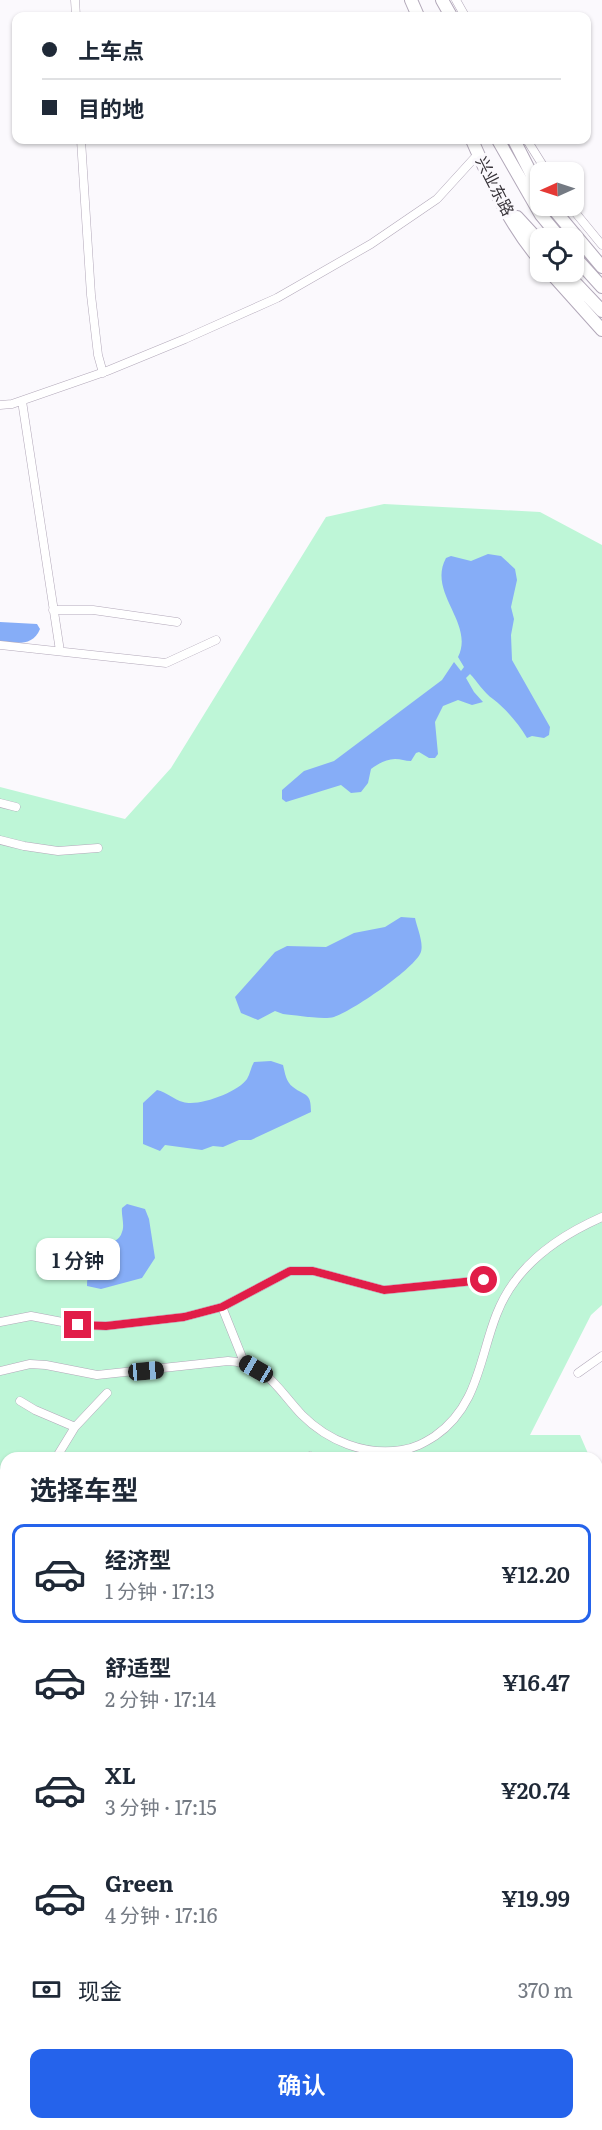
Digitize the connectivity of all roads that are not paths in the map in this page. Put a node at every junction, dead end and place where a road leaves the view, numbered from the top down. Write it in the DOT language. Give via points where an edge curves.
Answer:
graph roads {
  1 [pos="81,144"];
  2 [pos="474,144"];
  3 [pos="500,144"];
  4 [pos="516,144"];
  5 [pos="530,144"];
  6 [pos="478,154"];
  7 [pos="541,162"];
  8 [pos="530,171"];
  9 [pos="498,197"];
  10 [pos="559,216"];
  11 [pos="578,216"];
  12 [pos="552,228"];
  13 [pos="530,231"];
  14 [pos="602,245"];
  15 [pos="530,248"];
  16 [pos="584,267"];
  17 [pos="602,267"];
  18 [pos="559,282"];
  19 [pos="575,282"];
  20 [pos="602,287"];
  21 [pos="602,310"];
  22 [pos="602,330"];
  23 [pos="103,373"];
  24 [pos="22,400"];
  25 [pos="0,405"];
  26 [pos="53,610"];
  27 [pos="177,622"];
  28 [pos="216,640"];
  29 [pos="0,645"];
  30 [pos="60,651"];
  31 [pos="0,803"];
  32 [pos="16,807"];
  33 [pos="0,840"];
  34 [pos="98,848"];
  35 [pos="602,1217"];
  36 [pos="484,1280"];
  37 [pos="222,1307"];
  38 [pos="0,1322"];
  39 [pos="602,1356"];
  40 [pos="244,1362"];
  41 [pos="0,1371"];
  42 [pos="578,1373"];
  43 [pos="107,1393"];
  44 [pos="20,1401"];
  45 [pos="75,1427"];
  46 [pos="60,1452"];
  47 [pos="383,1452"];
  48 [pos="405,1452"];
  1 -- 23 [label="street" via="90,296"];
  2 -- 6 [label="main road, 兴业东路"];
  3 -- 12 [label="main road, 兴业东路"];
  4 -- 8 [label="main road"];
  5 -- 7 [label="street"];
  6 -- 9 [label="main road, 兴业东路"];
  6 -- 23 [label="street" via="437,199 372,244 277,298"];
  9 -- 13 [label="main road"];
  9 -- 15 [label="main road, 兴业东路"];
  10 -- 17 [label="main road"];
  11 -- 14 [label="street"];
  16 -- 20 [label="main road"];
  18 -- 22 [label="main road"];
  19 -- 21 [label="main road"];
  23 -- 24 [label="street"];
  24 -- 25 [label="street"];
  24 -- 26 [label="street"];
  26 -- 27 [label="street" via="93,610"];
  26 -- 30 [label="street"];
  28 -- 30 [label="street" via="166,663"];
  29 -- 30 [label="street"];
  31 -- 32 [label="street"];
  33 -- 34 [label="street" via="58,851"];
  35 -- 48 [label="street" via="543,1251 514,1281 498,1308 468,1401 443,1431"];
  36 -- 37 [label="street" via="384,1290 313,1271 290,1271"];
  37 -- 38 [label="street" via="184,1317 106,1326 31,1316"];
  37 -- 40 [label="street"];
  39 -- 42 [label="street"];
  40 -- 41 [label="street" via="97,1375 30,1364"];
  40 -- 47 [label="street" via="267,1376 303,1416 344,1444"];
  43 -- 45 [label="street"];
  44 -- 45 [label="street"];
  45 -- 46 [label="street"];
}
